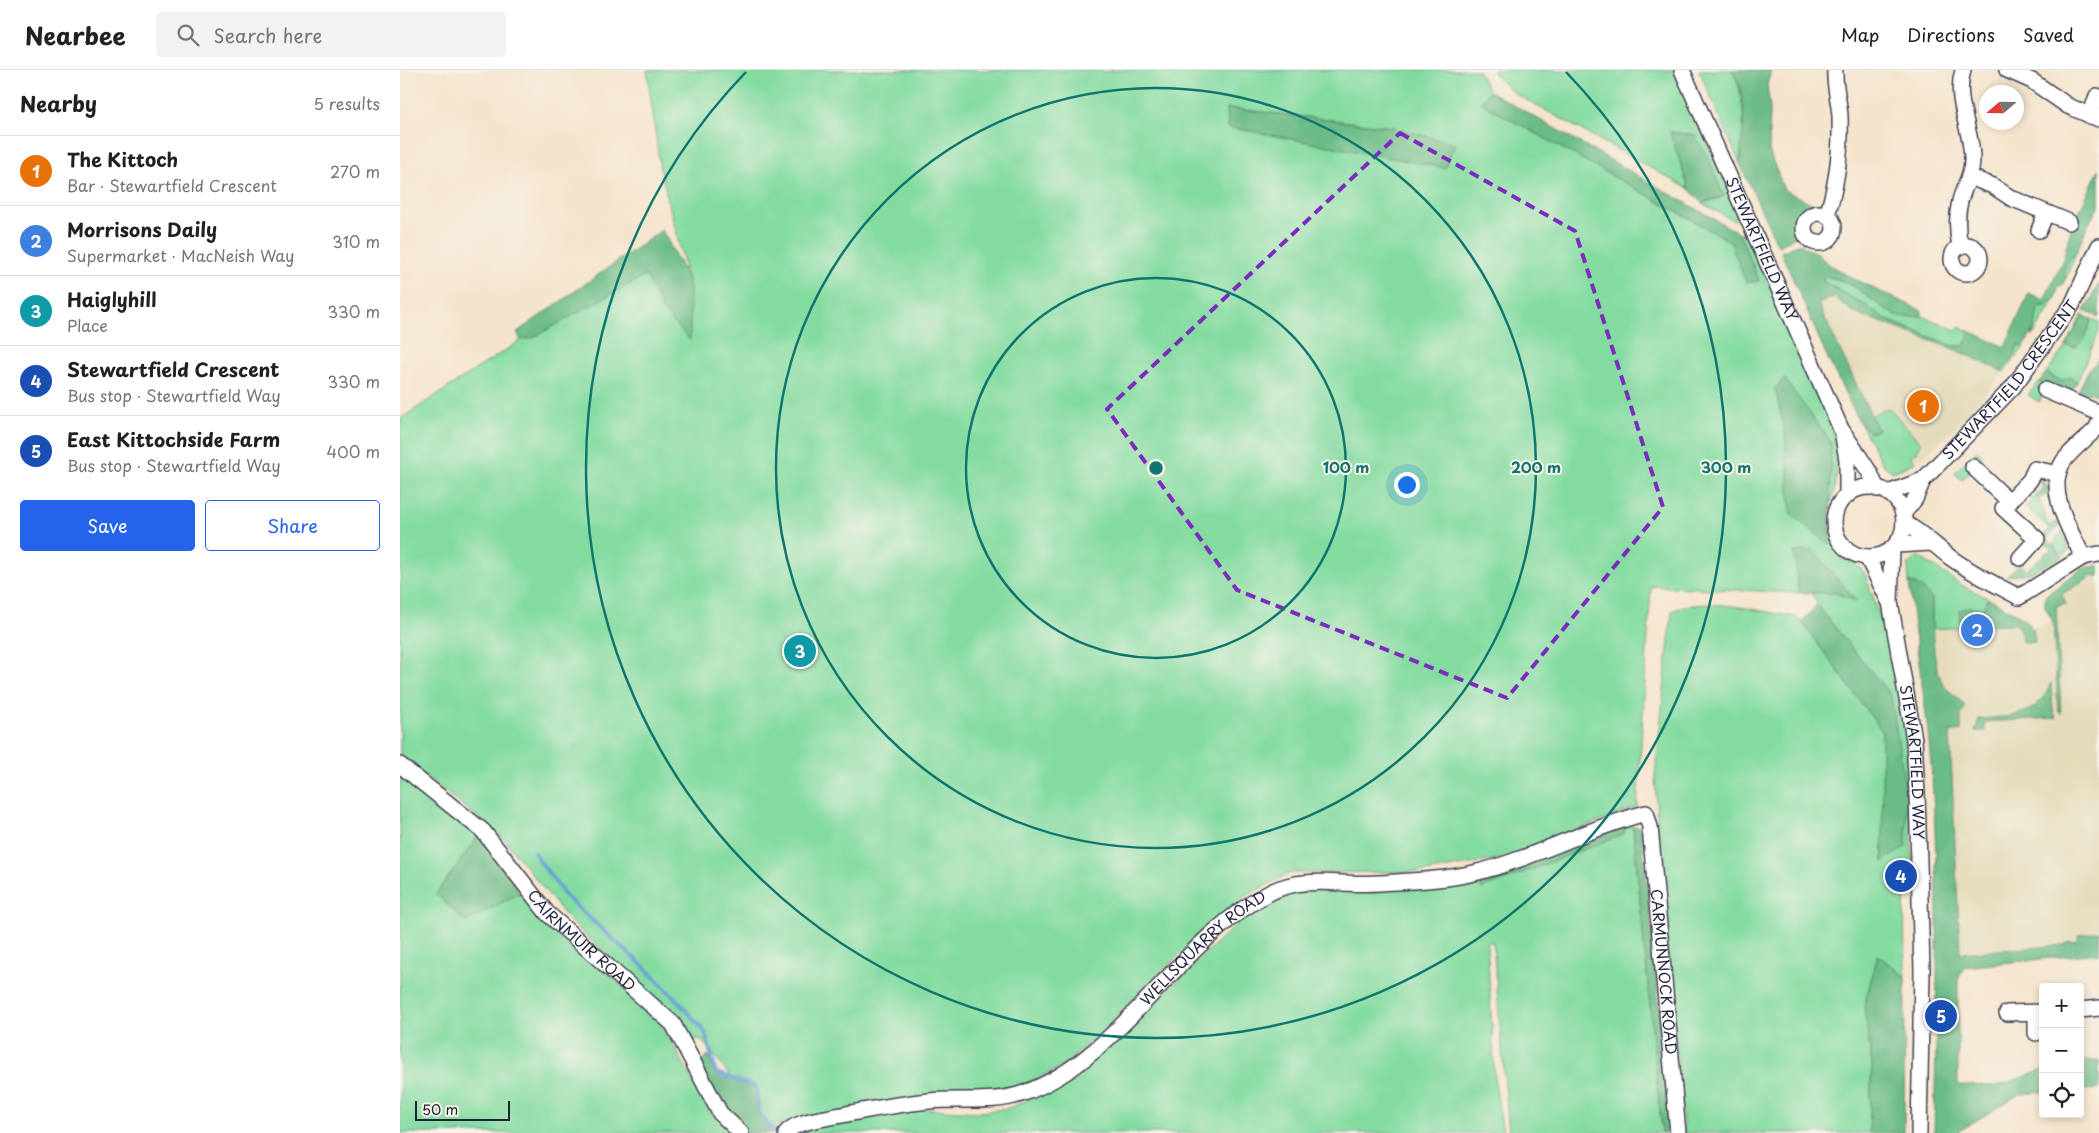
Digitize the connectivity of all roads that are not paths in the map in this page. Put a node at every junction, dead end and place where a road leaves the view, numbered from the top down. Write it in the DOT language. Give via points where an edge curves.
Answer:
graph roads {
  1 [pos="1682,70"];
  2 [pos="1835,70"];
  3 [pos="1963,70"];
  4 [pos="2007,70"];
  5 [pos="2098,96"];
  6 [pos="2094,117"];
  7 [pos="1970,177"];
  8 [pos="2046,213"];
  9 [pos="1827,215"];
  10 [pos="2069,222"];
  11 [pos="2039,230"];
  12 [pos="1960,246"];
  13 [pos="2099,246"];
  14 [pos="2045,390"];
  15 [pos="2099,413"];
  16 [pos="2099,423"];
  17 [pos="1842,429"];
  18 [pos="1973,467"];
  19 [pos="2058,474"];
  20 [pos="1923,480"];
  21 [pos="1882,491"];
  22 [pos="1846,496"];
  23 [pos="2010,502"];
  24 [pos="1904,519"];
  25 [pos="1931,543"];
  26 [pos="1894,547"];
  27 [pos="2099,554"];
  28 [pos="1867,557"];
  29 [pos="2083,557"];
  30 [pos="2020,558"];
  31 [pos="1890,602"];
  32 [pos="400,765"];
  33 [pos="1646,813"];
  34 [pos="2099,1008"];
  35 [pos="2084,1010"];
  36 [pos="2039,1012"];
  37 [pos="2007,1013"];
  38 [pos="2039,1017"];
  39 [pos="2036,1033"];
  40 [pos="741,1133"];
  41 [pos="786,1133"];
  42 [pos="1678,1133"];
  43 [pos="1919,1133"];
  1 -- 17 [label="street, STEWARTFIELD WAY"];
  2 -- 9 [label="street" via="1839,139 1834,193"];
  3 -- 7 [label="street" via="1960,96 1972,158"];
  4 -- 6 [label="street" via="2032,81 2068,106"];
  5 -- 6 [label="street"];
  7 -- 8 [label="street"];
  7 -- 12 [label="street" via="1960,200 1956,224"];
  8 -- 10 [label="street"];
  8 -- 11 [label="street"];
  13 -- 20 [label="street, STEWARTFIELD CRESCENT" via="2072,306 2014,387"];
  14 -- 15 [label="street"];
  16 -- 19 [label="street" via="2063,462"];
  17 -- 21 [label="street, STEWARTFIELD WAY"];
  17 -- 22 [label="street, STEWARTFIELD WAY" via="1847,460"];
  18 -- 23 [label="street"];
  19 -- 23 [label="street" via="2035,469 2030,480"];
  19 -- 29 [label="street" via="2057,491"];
  20 -- 21 [label="street, STEWARTFIELD CRESCENT"];
  20 -- 24 [label="street, STEWARTFIELD CRESCENT"];
  21 -- 22 [label="street" via="1861,489"];
  21 -- 24 [label="street" via="1899,504"];
  22 -- 28 [label="street" via="1837,511 1836,529 1844,546"];
  23 -- 30 [label="street" via="2003,508 2037,539"];
  24 -- 25 [label="street"];
  24 -- 26 [label="street" via="1903,532"];
  25 -- 26 [label="street"];
  25 -- 29 [label="street" via="2019,597"];
  26 -- 28 [label="street" via="1880,556"];
  26 -- 31 [label="street, STEWARTFIELD WAY"];
  27 -- 29 [label="street"];
  28 -- 31 [label="street, STEWARTFIELD WAY"];
  31 -- 43 [label="street, STEWARTFIELD WAY" via="1914,739 1922,970"];
  32 -- 40 [label="street, CAIRNMUIR ROAD" via="483,831 547,913 673,1024 720,1113"];
  33 -- 41 [label="street, WELLSQUARRY ROAD" via="1472,874 1376,884 1301,882 1272,892 1218,927 1097,1048 1051,1081 1024,1094 998,1100 932,1101 886,1106 812,1121"];
  33 -- 42 [label="street, CARMUNNOCK ROAD"];
  34 -- 35 [label="street"];
  36 -- 37 [label="street"];
  38 -- 39 [label="street"];
}
